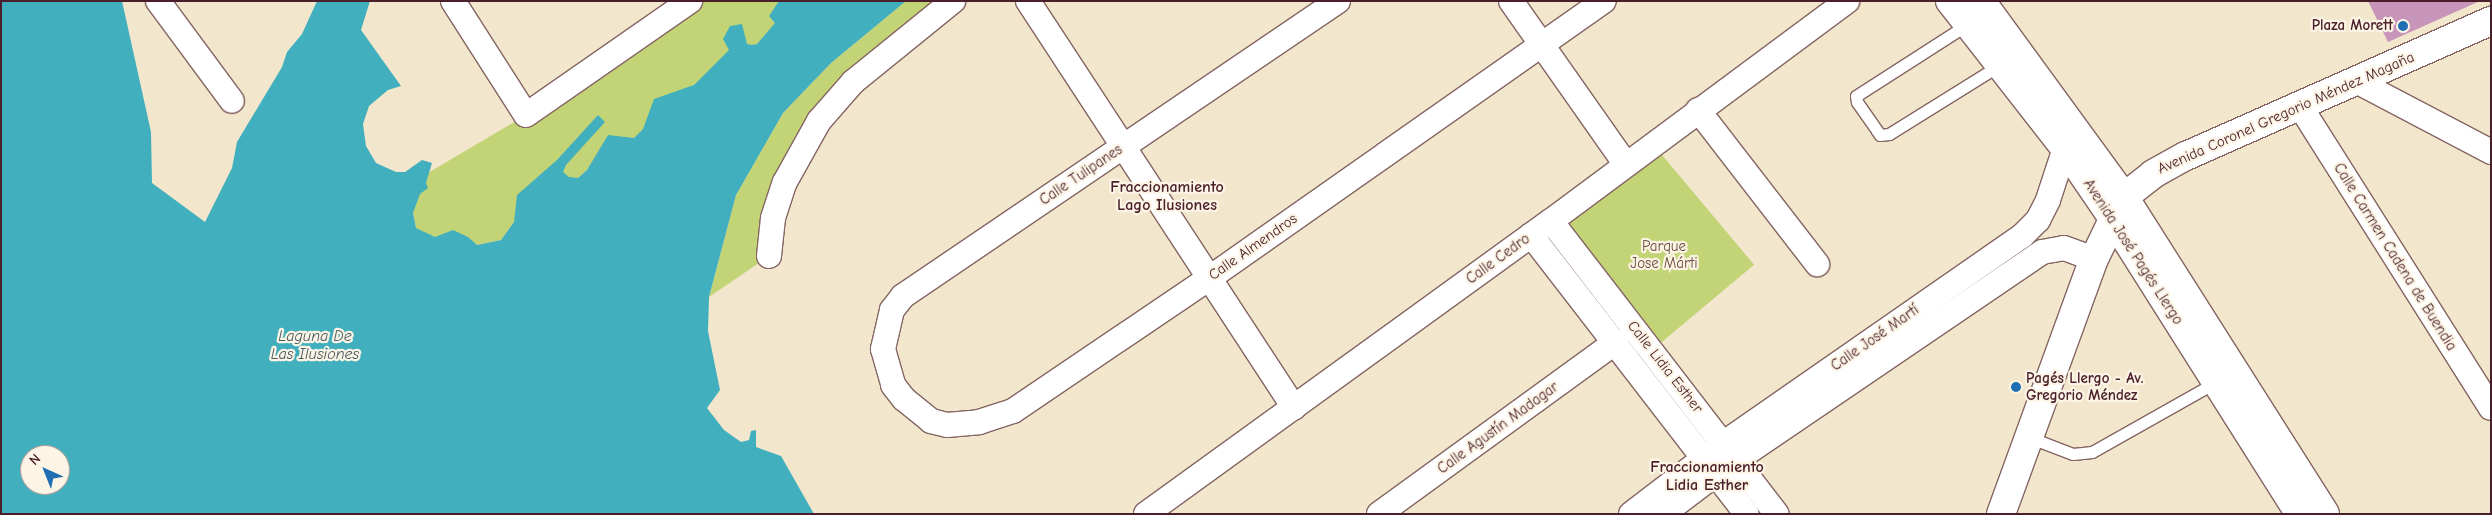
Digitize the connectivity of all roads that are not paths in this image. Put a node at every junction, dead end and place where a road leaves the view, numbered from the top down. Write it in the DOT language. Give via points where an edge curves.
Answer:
graph roads {
  1 [pos="158,1"];
  2 [pos="453,1"];
  3 [pos="690,1"];
  4 [pos="953,1"];
  5 [pos="1028,1"];
  6 [pos="1338,1"];
  7 [pos="1511,1"];
  8 [pos="1604,1"];
  9 [pos="1847,1"];
  10 [pos="1950,1"];
  11 [pos="1975,12"];
  12 [pos="2491,22"];
  13 [pos="1541,47"];
  14 [pos="2000,65"];
  15 [pos="2356,81"];
  16 [pos="232,101"];
  17 [pos="2300,106"];
  18 [pos="1698,110"];
  19 [pos="2071,138"];
  20 [pos="1124,146"];
  21 [pos="2491,152"];
  22 [pos="1625,164"];
  23 [pos="2118,207"];
  24 [pos="1551,221"];
  25 [pos="1531,235"];
  26 [pos="769,256"];
  27 [pos="2094,259"];
  28 [pos="1816,264"];
  29 [pos="1211,277"];
  30 [pos="1616,342"];
  31 [pos="2216,382"];
  32 [pos="893,385"];
  33 [pos="1294,408"];
  34 [pos="2491,408"];
  35 [pos="2031,438"];
  36 [pos="1730,451"];
  37 [pos="1711,465"];
  38 [pos="2002,513"];
  39 [pos="1146,514"];
  40 [pos="1380,514"];
  41 [pos="1631,514"];
  42 [pos="1663,514"];
  43 [pos="1747,514"];
  44 [pos="1777,514"];
  45 [pos="2300,514"];
  46 [pos="2325,514"];
  1 -- 16 [label="street"];
  2 -- 3 [label="street" via="526,115"];
  4 -- 26 [label="street" via="852,82 819,121 785,182 773,218"];
  5 -- 20 [label="street"];
  6 -- 20 [label="street, Calle Tulipanes"];
  7 -- 13 [label="street"];
  8 -- 13 [label="street, Calle Almendros"];
  9 -- 18 [label="street, Calle Cedro"];
  10 -- 11 [label="main road, Avenida José Pagés Llergo"];
  11 -- 14 [label="main road, Avenida José Pagés Llergo"];
  11 -- 14 [label="lane" via="1856,96 1857,102 1880,135 1889,134"];
  11 -- 19 [label="main road, Avenida José Pagés Llergo"];
  12 -- 15 [label="main road, Avenida Coronel Gregorio Méndez Magaña"];
  13 -- 22 [label="street"];
  13 -- 29 [label="street, Calle Almendros"];
  14 -- 19 [label="main road, Avenida José Pagés Llergo"];
  15 -- 17 [label="main road, Avenida Coronel Gregorio Méndez Magaña"];
  15 -- 21 [label="street"];
  17 -- 23 [label="main road, Avenida Coronel Gregorio Méndez Magaña" via="2153,174"];
  17 -- 34 [label="street, Calle Carmen Cadena de Buendia"];
  18 -- 22 [label="street, Calle Cedro"];
  18 -- 28 [label="street"];
  19 -- 23 [label="main road, Avenida José Pagés Llergo"];
  19 -- 36 [label="street, Calle José Martí" via="2048,200 2038,220 2022,236"];
  20 -- 29 [label="street"];
  20 -- 32 [label="street, Calle Tulipanes" via="903,296 892,310 884,337 885,359"];
  22 -- 24 [label="street, Calle Cedro"];
  23 -- 27 [label="main road, Avenida Coronel Gregorio Méndez Magaña"];
  23 -- 31 [label="main road, Avenida José Pagés Llergo"];
  23 -- 46 [label="main road, Avenida José Pagés Llergo"];
  24 -- 25 [label="street, Calle Cedro"];
  24 -- 36 [label="street, Calle Lidia Esther"];
  25 -- 30 [label="street, Calle Lidia Esther"];
  25 -- 33 [label="street, Calle Cedro"];
  27 -- 35 [label="main road, Avenida Coronel Gregorio Méndez Magaña"];
  27 -- 36 [label="street, Calle José Martí" via="2064,248 2042,252"];
  29 -- 32 [label="street, Calle Almendros" via="1029,402 996,418 939,424 917,411"];
  29 -- 33 [label="street"];
  30 -- 37 [label="street, Calle Lidia Esther"];
  30 -- 40 [label="street, Calle Agustín Madagar"];
  31 -- 35 [label="lane" via="2092,452 2073,454"];
  31 -- 45 [label="main road, Avenida José Pagés Llergo"];
  33 -- 39 [label="street, Calle Cedro"];
  35 -- 38 [label="main road, Avenida Coronel Gregorio Méndez Magaña"];
  36 -- 37 [label="street, Calle José Martí"];
  36 -- 44 [label="street, Calle Lidia Esther"];
  37 -- 41 [label="street, Calle José Martí"];
  37 -- 42 [label="street, Calle José Martí"];
  37 -- 43 [label="street, Calle Lidia Esther"];
}
